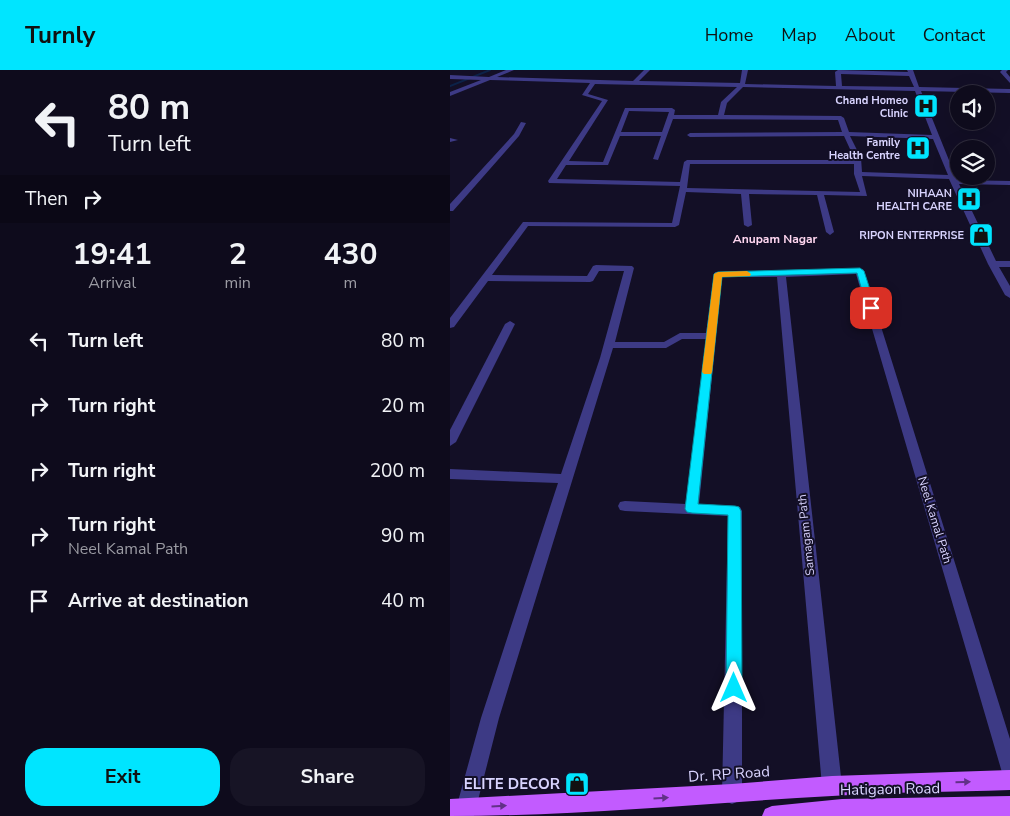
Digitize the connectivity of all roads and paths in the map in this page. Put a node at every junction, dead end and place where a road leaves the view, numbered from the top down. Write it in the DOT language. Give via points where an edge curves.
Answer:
graph roads {
  1 [pos="479,70"];
  2 [pos="511,70"];
  3 [pos="647,70"];
  4 [pos="745,70"];
  5 [pos="1005,70"];
  6 [pos="911,72"];
  7 [pos="450,77"];
  8 [pos="462,77"];
  9 [pos="489,79"];
  10 [pos="450,81"];
  11 [pos="594,81"];
  12 [pos="1010,81"];
  13 [pos="635,82"];
  14 [pos="742,85"];
  15 [pos="839,87"];
  16 [pos="917,88"];
  17 [pos="1010,91"];
  18 [pos="450,94"];
  19 [pos="671,117"];
  20 [pos="721,117"];
  21 [pos="522,123"];
  22 [pos="618,134"];
  23 [pos="664,134"];
  24 [pos="846,134"];
  25 [pos="690,135"];
  26 [pos="936,137"];
  27 [pos="656,159"];
  28 [pos="859,162"];
  29 [pos="564,163"];
  30 [pos="858,174"];
  31 [pos="950,174"];
  32 [pos="950,179"];
  33 [pos="995,182"];
  34 [pos="1010,183"];
  35 [pos="955,185"];
  36 [pos="683,187"];
  37 [pos="745,192"];
  38 [pos="820,193"];
  39 [pos="450,209"];
  40 [pos="748,225"];
  41 [pos="830,232"];
  42 [pos="992,264"];
  43 [pos="1010,264"];
  44 [pos="484,278"];
  45 [pos="782,279"];
  46 [pos="1010,295"];
  47 [pos="510,324"];
  48 [pos="450,325"];
  49 [pos="711,336"];
  50 [pos="608,345"];
  51 [pos="450,442"];
  52 [pos="450,474"];
  53 [pos="567,479"];
  54 [pos="625,506"];
  55 [pos="692,509"];
  56 [pos="1010,769"];
  57 [pos="1010,780"];
  58 [pos="832,786"];
  59 [pos="732,794"];
  60 [pos="1010,806"];
  61 [pos="460,811"];
  62 [pos="772,816"];
  1 -- 8 [label="street"];
  2 -- 9 [label="street"];
  3 -- 13 [label="street"];
  4 -- 14 [label="street"];
  5 -- 12 [label="street" via="1003,72"];
  6 -- 15 [label="street" via="838,72"];
  6 -- 16 [label="street"];
  7 -- 8 [label="street"];
  8 -- 9 [label="street"];
  8 -- 10 [label="street"];
  9 -- 11 [label="street"];
  9 -- 18 [label="street"];
  11 -- 13 [label="street"];
  11 -- 29 [label="street" via="584,95 605,100"];
  13 -- 14 [label="street"];
  14 -- 15 [label="street"];
  14 -- 20 [label="street" via="724,102"];
  15 -- 16 [label="street"];
  16 -- 17 [label="street"];
  16 -- 26 [label="street"];
  19 -- 20 [label="street"];
  19 -- 22 [label="street" via="672,110 627,109"];
  19 -- 23 [label="street"];
  20 -- 24 [label="street" via="841,118"];
  21 -- 39 [label="street" via="517,136"];
  22 -- 23 [label="street"];
  22 -- 29 [label="street" via="606,164"];
  23 -- 27 [label="street"];
  24 -- 25 [label="street"];
  24 -- 26 [label="street"];
  24 -- 28 [label="street"];
  26 -- 31 [label="street"];
  28 -- 30 [label="street"];
  28 -- 36 [label="street" via="687,162"];
  29 -- 36 [label="street" via="552,181"];
  30 -- 32 [label="street"];
  30 -- 38 [label="street" via="864,194"];
  33 -- 34 [label="street"];
  35 -- 42 [label="street"];
  36 -- 37 [label="street"];
  36 -- 44 [label="street" via="675,225 526,224"];
  37 -- 38 [label="street"];
  37 -- 40 [label="street"];
  38 -- 41 [label="street"];
  42 -- 43 [label="street"];
  42 -- 46 [label="street"];
  44 -- 48 [label="street"];
  44 -- 50 [label="street" via="590,279 596,268 629,268"];
  45 -- 49 [label="street" via="718,274"];
  45 -- 56 [label="street, Neel Kamal Path" via="860,271"];
  45 -- 58 [label="street, Samagam Path"];
  47 -- 51 [label="street"];
  49 -- 50 [label="street" via="680,336 666,345"];
  49 -- 55 [label="street"];
  50 -- 53 [label="street"];
  52 -- 53 [label="street"];
  53 -- 61 [label="street"];
  54 -- 55 [label="street"];
  55 -- 59 [label="street" via="735,511"];
  58 -- 57 [label="main road, Dr. RP Road, one-way"];
  58 -- 59 [label="main road, Dr. RP Road"];
  61 -- 59 [label="main road, Dr. RP Road, one-way"];
  60 -- 62 [label="main road, Hatigaon Road" via="842,809"];
}
